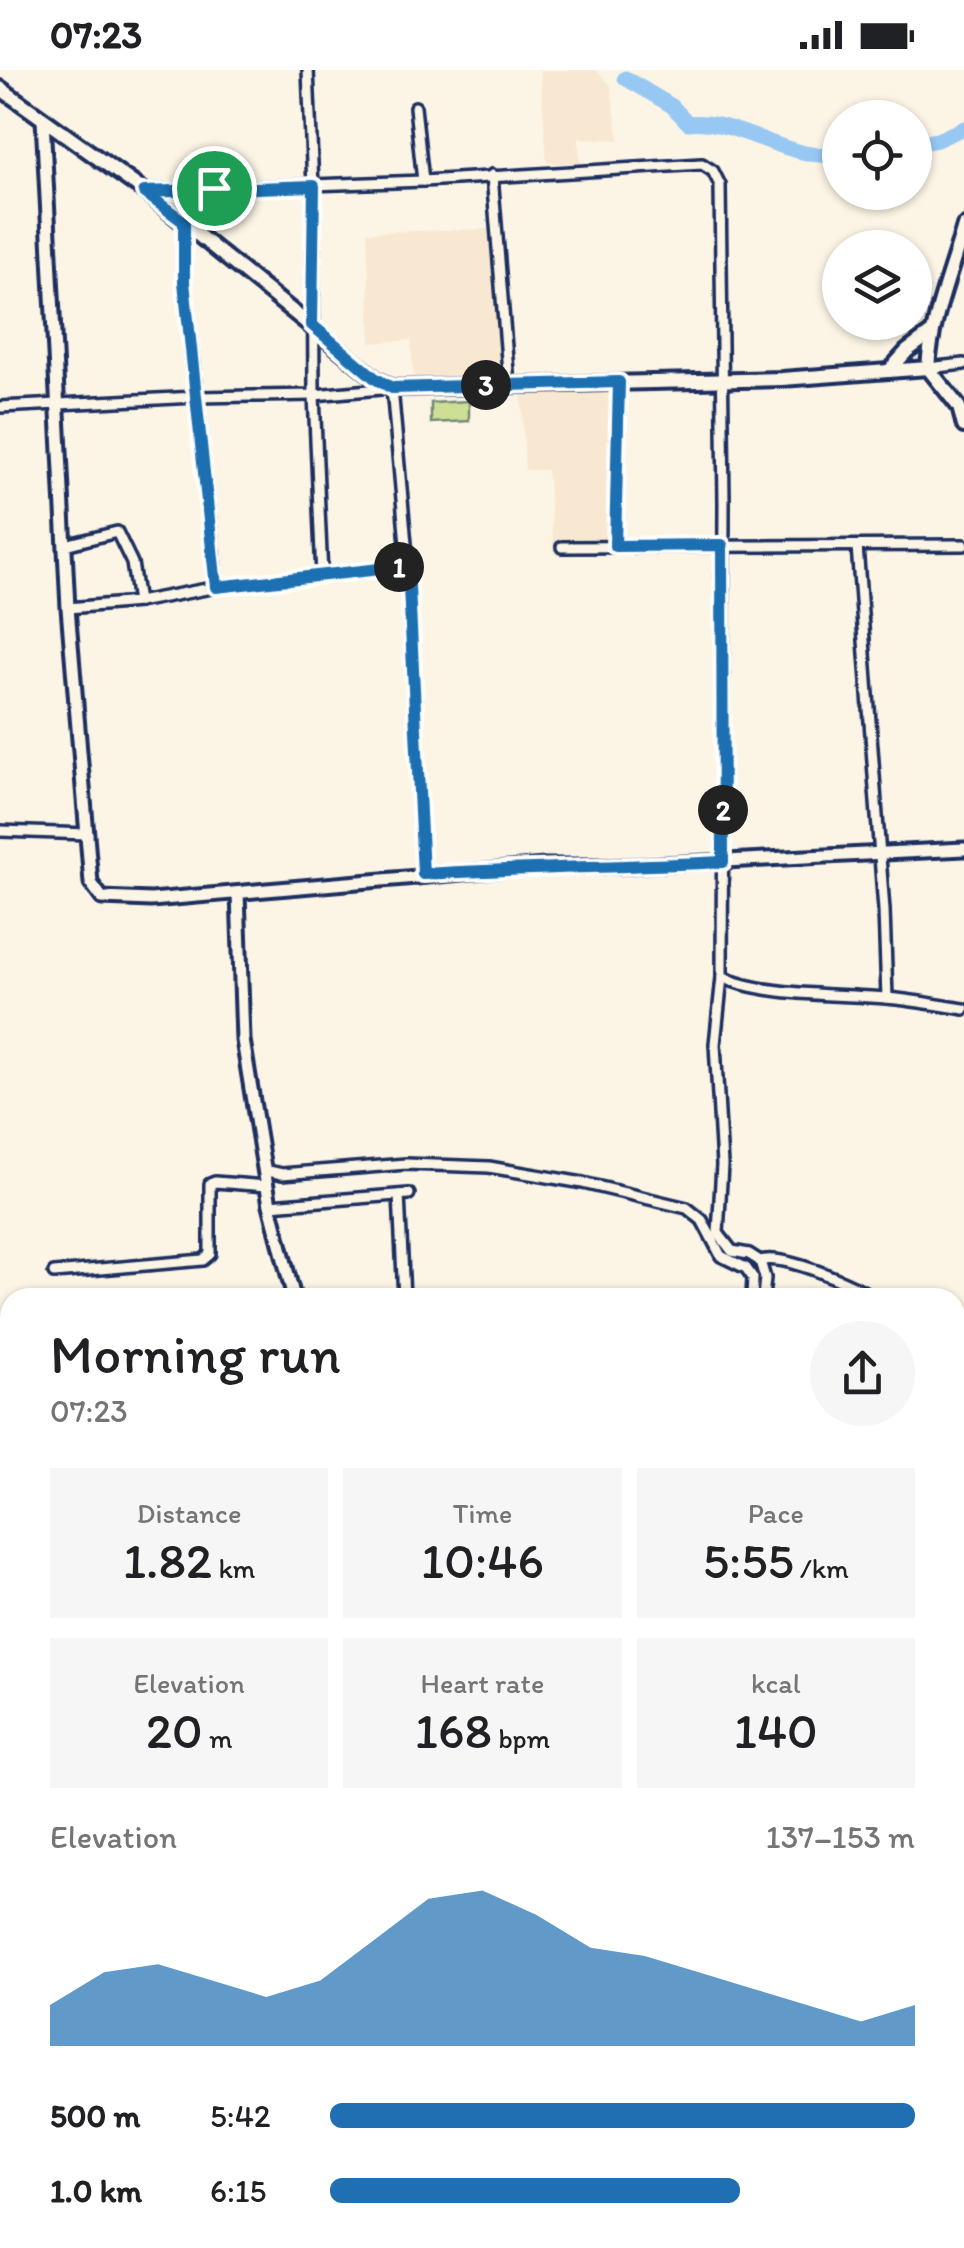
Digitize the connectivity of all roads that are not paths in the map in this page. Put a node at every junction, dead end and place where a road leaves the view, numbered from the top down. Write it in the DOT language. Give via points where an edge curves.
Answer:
graph roads {
  1 [pos="308,70"];
  2 [pos="0,88"];
  3 [pos="414,107"];
  4 [pos="43,119"];
  5 [pos="492,175"];
  6 [pos="424,181"];
  7 [pos="314,186"];
  8 [pos="144,192"];
  9 [pos="184,222"];
  10 [pos="964,226"];
  11 [pos="312,325"];
  12 [pos="932,329"];
  13 [pos="922,340"];
  14 [pos="930,340"];
  15 [pos="964,364"];
  16 [pos="928,368"];
  17 [pos="889,372"];
  18 [pos="724,379"];
  19 [pos="619,382"];
  20 [pos="509,384"];
  21 [pos="392,388"];
  22 [pos="314,394"];
  23 [pos="196,397"];
  24 [pos="57,404"];
  25 [pos="0,407"];
  26 [pos="964,426"];
  27 [pos="64,544"];
  28 [pos="722,545"];
  29 [pos="964,545"];
  30 [pos="615,546"];
  31 [pos="857,546"];
  32 [pos="562,547"];
  33 [pos="408,566"];
  34 [pos="322,576"];
  35 [pos="216,587"];
  36 [pos="138,602"];
  37 [pos="68,608"];
  38 [pos="0,831"];
  39 [pos="88,834"];
  40 [pos="964,849"];
  41 [pos="878,855"];
  42 [pos="723,862"];
  43 [pos="423,874"];
  44 [pos="238,893"];
  45 [pos="722,977"];
  46 [pos="887,998"];
  47 [pos="964,1008"];
  48 [pos="264,1170"];
  49 [pos="267,1186"];
  50 [pos="270,1205"];
  51 [pos="760,1261"];
  52 [pos="54,1273"];
  53 [pos="291,1288"];
  54 [pos="404,1288"];
  55 [pos="752,1288"];
  56 [pos="764,1288"];
  57 [pos="860,1288"];
  1 -- 7 [label="street"];
  2 -- 4 [label="main road"];
  3 -- 6 [label="street"];
  4 -- 8 [label="main road"];
  4 -- 24 [label="street"];
  5 -- 6 [label="street"];
  5 -- 18 [label="street" via="702,164 712,171 720,185"];
  5 -- 20 [label="street"];
  6 -- 7 [label="street"];
  7 -- 8 [label="street"];
  7 -- 11 [label="street"];
  8 -- 9 [label="main road"];
  9 -- 11 [label="main road"];
  9 -- 23 [label="street"];
  10 -- 12 [label="main road"];
  11 -- 21 [label="main road"];
  11 -- 22 [label="street"];
  13 -- 17 [label="main road"];
  14 -- 16 [label="main road"];
  15 -- 16 [label="street"];
  16 -- 17 [label="main road"];
  16 -- 26 [label="main road" via="959,406"];
  17 -- 18 [label="main road"];
  18 -- 19 [label="main road"];
  18 -- 28 [label="street"];
  19 -- 20 [label="main road"];
  19 -- 30 [label="street"];
  20 -- 21 [label="main road"];
  21 -- 22 [label="street"];
  21 -- 33 [label="street"];
  22 -- 23 [label="street"];
  22 -- 34 [label="street"];
  23 -- 24 [label="street"];
  23 -- 35 [label="street"];
  24 -- 25 [label="street"];
  24 -- 27 [label="street"];
  27 -- 36 [label="street" via="117,532 132,563"];
  27 -- 37 [label="street"];
  28 -- 30 [label="street"];
  28 -- 31 [label="street"];
  28 -- 42 [label="street"];
  29 -- 31 [label="street"];
  30 -- 32 [label="street"];
  31 -- 41 [label="street"];
  33 -- 34 [label="street"];
  33 -- 43 [label="street"];
  34 -- 35 [label="street"];
  35 -- 36 [label="street"];
  36 -- 37 [label="street"];
  37 -- 39 [label="street"];
  38 -- 39 [label="street"];
  39 -- 44 [label="street" via="91,883 102,898"];
  40 -- 41 [label="street"];
  41 -- 42 [label="street"];
  41 -- 46 [label="street"];
  42 -- 43 [label="street"];
  42 -- 45 [label="street"];
  43 -- 44 [label="street"];
  44 -- 48 [label="street" via="243,1040"];
  45 -- 46 [label="street"];
  45 -- 51 [label="street" via="718,1233 732,1251"];
  46 -- 47 [label="street"];
  48 -- 49 [label="street"];
  48 -- 55 [label="street" via="489,1167 687,1208 702,1220 721,1256 746,1268"];
  49 -- 50 [label="street"];
  49 -- 52 [label="street" via="210,1184 206,1258"];
  50 -- 53 [label="street"];
  50 -- 54 [label="street" via="404,1194"];
  51 -- 56 [label="street"];
  51 -- 57 [label="street" via="782,1259"];
}
